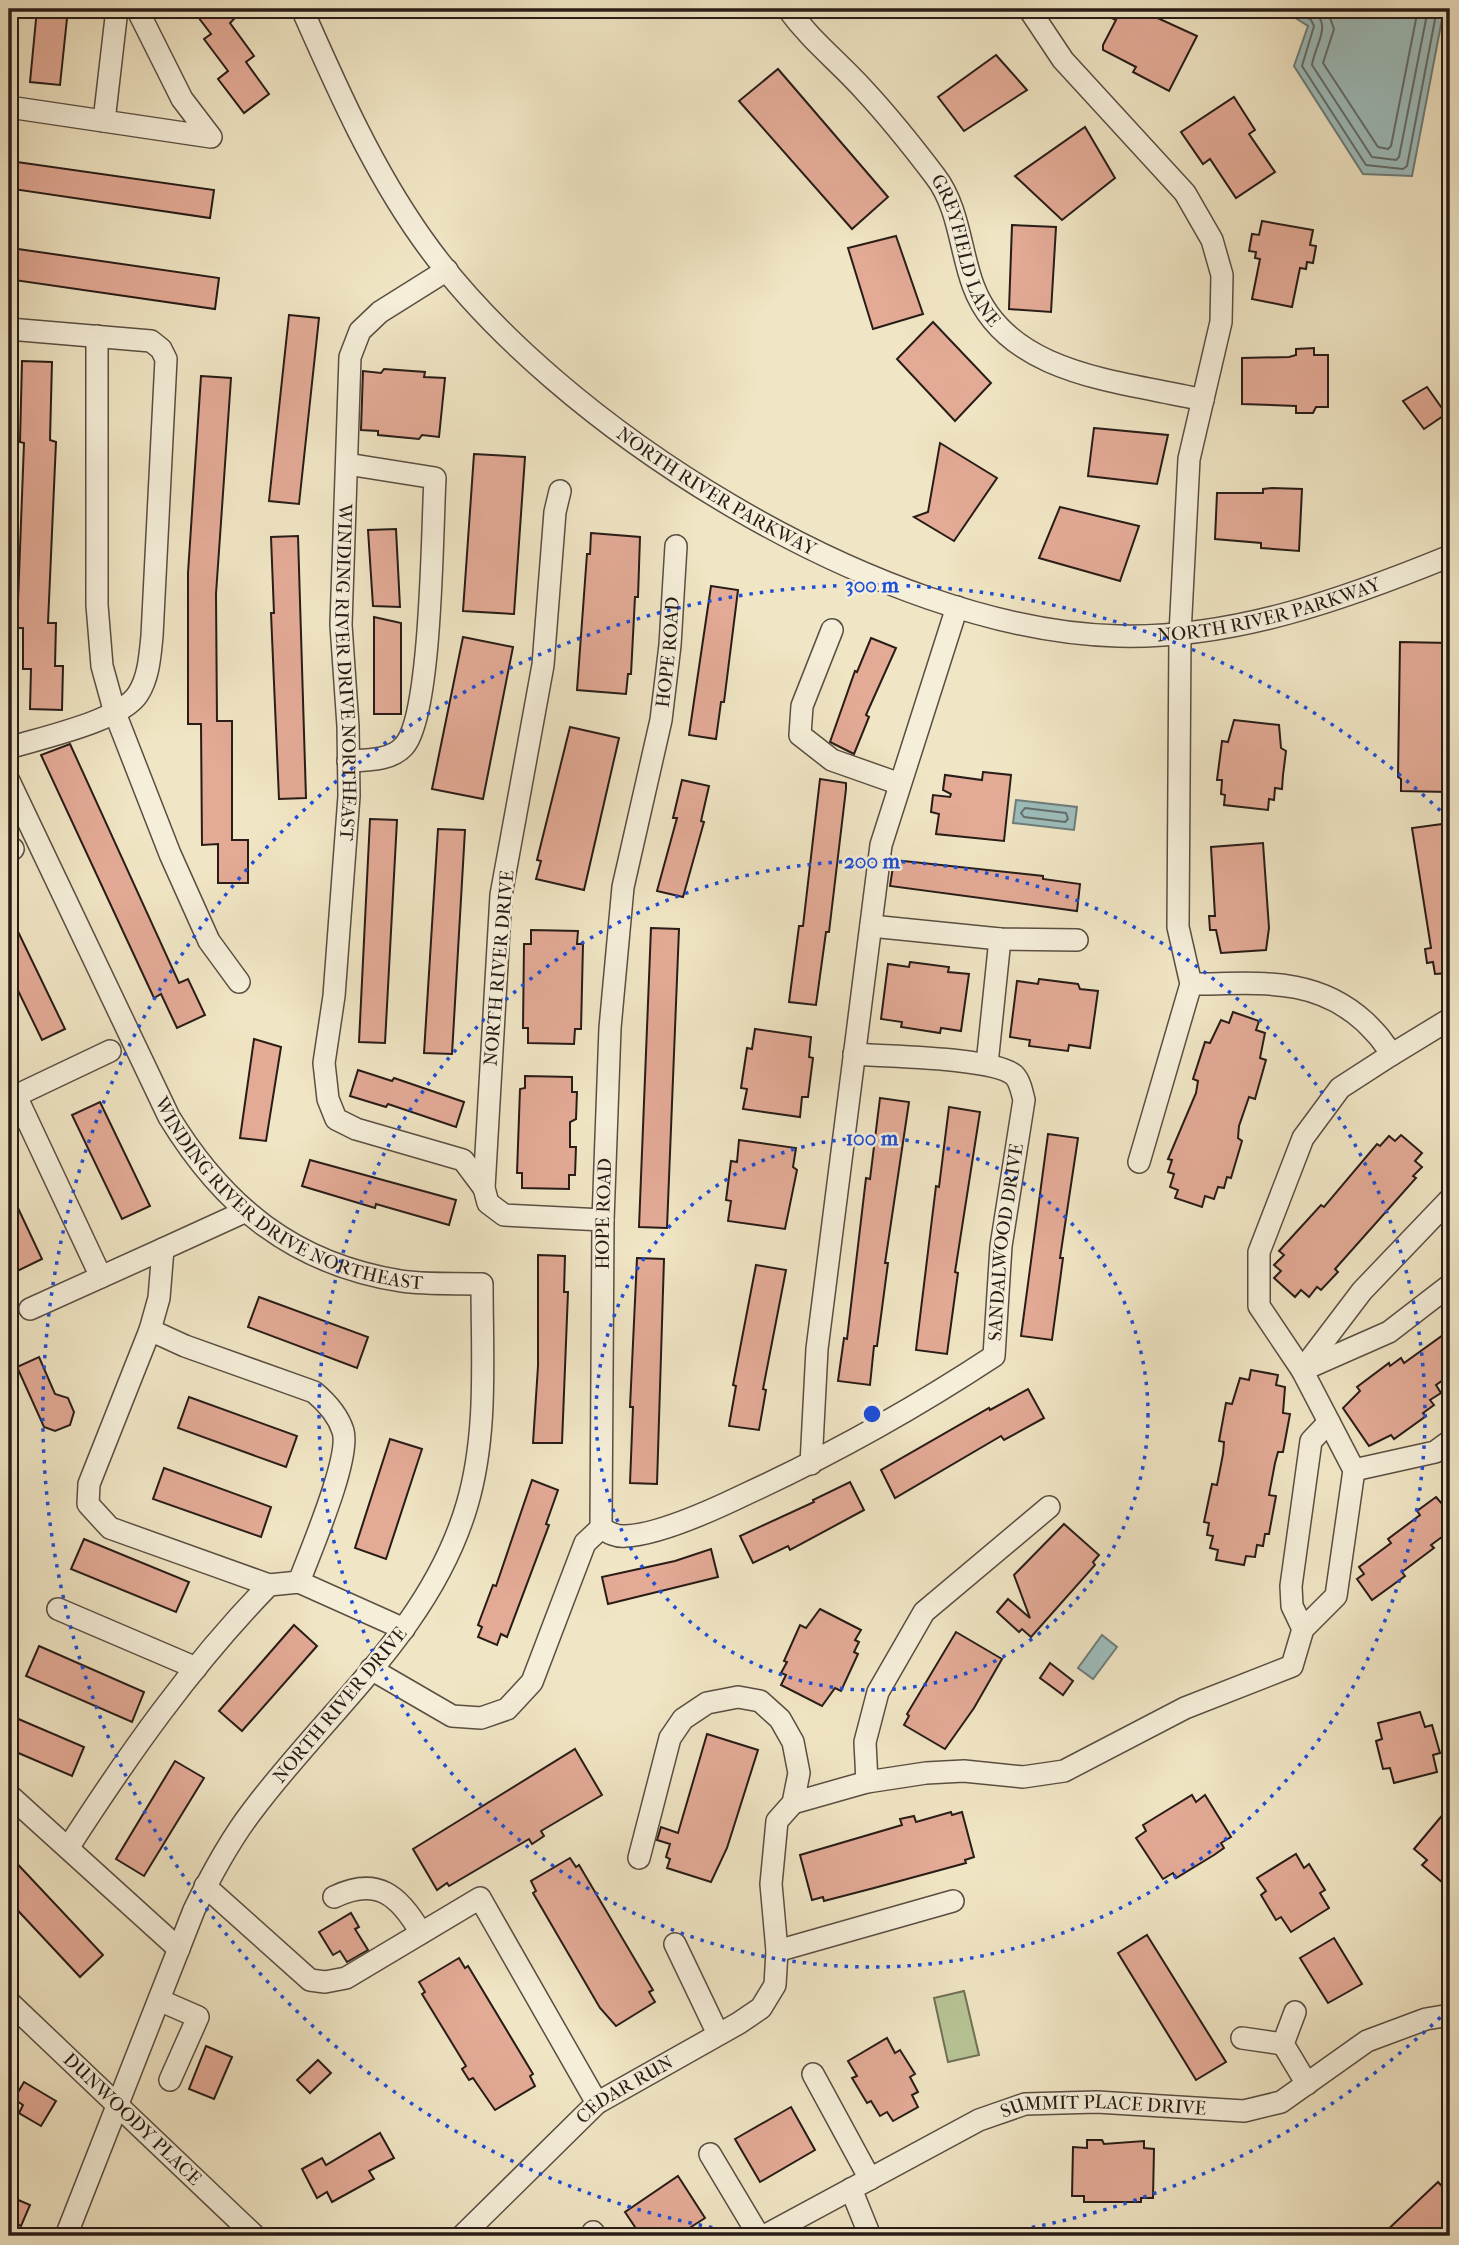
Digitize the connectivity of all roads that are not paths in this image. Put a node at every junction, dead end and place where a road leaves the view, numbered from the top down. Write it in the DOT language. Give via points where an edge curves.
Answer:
graph roads {
  1 [pos="117,9"];
  2 [pos="136,9"];
  3 [pos="302,9"];
  4 [pos="788,9"];
  5 [pos="1029,9"];
  6 [pos="9,107"];
  7 [pos="104,121"];
  8 [pos="447,270"];
  9 [pos="9,330"];
  10 [pos="97,336"];
  11 [pos="1203,400"];
  12 [pos="347,464"];
  13 [pos="560,491"];
  14 [pos="676,546"];
  15 [pos="1450,556"];
  16 [pos="957,607"];
  17 [pos="832,630"];
  18 [pos="1180,634"];
  19 [pos="115,713"];
  20 [pos="9,748"];
  21 [pos="348,761"];
  22 [pos="9,781"];
  23 [pos="900,783"];
  24 [pos="871,926"];
  25 [pos="1000,939"];
  26 [pos="1077,940"];
  27 [pos="239,982"];
  28 [pos="1191,984"];
  29 [pos="1450,1019"];
  30 [pos="110,1051"];
  31 [pos="854,1054"];
  32 [pos="1391,1055"];
  33 [pos="987,1064"];
  34 [pos="13,1098"];
  35 [pos="1139,1162"];
  36 [pos="484,1188"];
  37 [pos="1450,1199"];
  38 [pos="244,1212"];
  39 [pos="603,1220"];
  40 [pos="163,1249"];
  41 [pos="101,1277"];
  42 [pos="482,1284"];
  43 [pos="1450,1285"];
  44 [pos="30,1309"];
  45 [pos="150,1330"];
  46 [pos="1302,1370"];
  47 [pos="1329,1422"];
  48 [pos="1450,1441"];
  49 [pos="811,1464"];
  50 [pos="1354,1470"];
  51 [pos="1049,1507"];
  52 [pos="601,1528"];
  53 [pos="299,1582"];
  54 [pos="269,1585"];
  55 [pos="58,1609"];
  56 [pos="404,1629"];
  57 [pos="1303,1629"];
  58 [pos="196,1668"];
  59 [pos="371,1669"];
  60 [pos="867,1782"];
  61 [pos="9,1795"];
  62 [pos="793,1803"];
  63 [pos="68,1849"];
  64 [pos="639,1858"];
  65 [pos="205,1886"];
  66 [pos="334,1897"];
  67 [pos="953,1901"];
  68 [pos="421,1933"];
  69 [pos="675,1944"];
  70 [pos="178,1949"];
  71 [pos="777,1951"];
  72 [pos="159,2000"];
  73 [pos="9,2002"];
  74 [pos="1294,2012"];
  75 [pos="1450,2015"];
  76 [pos="718,2034"];
  77 [pos="1242,2038"];
  78 [pos="1283,2044"];
  79 [pos="813,2074"];
  80 [pos="170,2080"];
  81 [pos="1307,2084"];
  82 [pos="597,2103"];
  83 [pos="118,2104"];
  84 [pos="709,2154"];
  85 [pos="870,2179"];
  86 [pos="851,2189"];
  87 [pos="66,2236"];
  88 [pos="255,2236"];
  89 [pos="462,2236"];
  90 [pos="761,2236"];
  91 [pos="870,2236"];
  1 -- 7 [label="street"];
  2 -- 7 [label="street" via="182,99 211,137"];
  3 -- 8 [label="street, NORTH RIVER PARKWAY" via="380,175"];
  4 -- 11 [label="street, GREYFIELD LANE" via="937,178 947,195 972,284 1000,331 1021,349 1068,369"];
  5 -- 11 [label="street" via="1063,60 1185,193 1212,240 1222,275 1221,322"];
  6 -- 7 [label="street"];
  8 -- 12 [label="street, WINDING RIVER DRIVE NORTHEAST" via="380,312 360,331 350,357"];
  8 -- 16 [label="street, NORTH RIVER PARKWAY" via="533,360 601,418 696,485 824,555"];
  9 -- 10 [label="street"];
  10 -- 19 [label="street" via="97,605 102,666"];
  10 -- 19 [label="street" via="150,341 166,359 148,670 137,695"];
  11 -- 18 [label="street" via="1189,459"];
  12 -- 21 [label="street, WINDING RIVER DRIVE NORTHEAST" via="341,625"];
  12 -- 21 [label="street" via="435,478 425,669 414,730 403,748 392,755"];
  13 -- 36 [label="street, NORTH RIVER DRIVE" via="543,665 501,895"];
  14 -- 39 [label="street, HOPE ROAD" via="661,720 624,887 610,1028"];
  15 -- 18 [label="street, NORTH RIVER PARKWAY" via="1311,607"];
  16 -- 18 [label="street, NORTH RIVER PARKWAY" via="1056,632"];
  16 -- 23 [label="street"];
  17 -- 23 [label="street" via="802,706 800,735 832,760"];
  18 -- 28 [label="street" via="1178,927"];
  19 -- 20 [label="street"];
  19 -- 27 [label="street" via="209,941"];
  21 -- 36 [label="street, WINDING RIVER DRIVE NORTHEAST" via="334,996 324,1063 328,1099 335,1119 356,1129 463,1160"];
  22 -- 38 [label="street, WINDING RIVER DRIVE NORTHEAST" via="169,1117 193,1156"];
  23 -- 24 [label="street" via="881,845"];
  24 -- 25 [label="street"];
  24 -- 31 [label="street"];
  25 -- 26 [label="street"];
  25 -- 33 [label="street"];
  28 -- 32 [label="street" via="1270,984 1317,990 1349,1008 1384,1040"];
  28 -- 35 [label="street"];
  29 -- 32 [label="street"];
  30 -- 34 [label="street"];
  31 -- 33 [label="street, SANDALWOOD DRIVE"];
  31 -- 49 [label="street" via="817,1349"];
  32 -- 46 [label="street" via="1340,1088 1303,1138 1259,1252 1259,1306"];
  33 -- 49 [label="street, SANDALWOOD DRIVE" via="1013,1075 1024,1100 1001,1246 994,1356 912,1410"];
  34 -- 41 [label="street"];
  36 -- 39 [label="street" via="488,1203 504,1215"];
  37 -- 46 [label="street" via="1362,1291"];
  38 -- 40 [label="street"];
  38 -- 42 [label="street, WINDING RIVER DRIVE NORTHEAST" via="305,1251 369,1275"];
  39 -- 52 [label="street, HOPE ROAD"];
  40 -- 41 [label="street"];
  40 -- 45 [label="street" via="159,1298"];
  41 -- 44 [label="street"];
  42 -- 56 [label="street, NORTH RIVER DRIVE" via="481,1425 473,1479 452,1549"];
  43 -- 46 [label="street" via="1389,1332"];
  45 -- 53 [label="street" via="314,1392 329,1405 344,1432 342,1460"];
  45 -- 54 [label="street" via="89,1484 88,1504 110,1528"];
  46 -- 47 [label="street"];
  47 -- 50 [label="street"];
  47 -- 57 [label="street" via="1311,1441 1291,1586 1292,1606"];
  48 -- 50 [label="street" via="1435,1452"];
  49 -- 52 [label="street, SANDALWOOD DRIVE" via="701,1516 626,1536"];
  50 -- 57 [label="street" via="1336,1596"];
  51 -- 60 [label="street" via="924,1612 878,1692 865,1742"];
  52 -- 59 [label="street" via="585,1543 532,1682 507,1709 481,1718 453,1716"];
  53 -- 54 [label="street"];
  53 -- 56 [label="street"];
  54 -- 58 [label="street"];
  55 -- 58 [label="street"];
  56 -- 59 [label="street, NORTH RIVER DRIVE"];
  57 -- 60 [label="street" via="1292,1666 1185,1707 1064,1771 1023,1777 964,1771"];
  58 -- 63 [label="street" via="128,1756"];
  59 -- 65 [label="street, NORTH RIVER DRIVE" via="253,1809"];
  60 -- 62 [label="street"];
  61 -- 63 [label="street"];
  62 -- 64 [label="street, CEDAR RUN" via="799,1773 793,1742 780,1718 760,1701 738,1697 708,1703 683,1718 670,1738"];
  62 -- 71 [label="street, CEDAR RUN" via="777,1821 771,1884"];
  63 -- 70 [label="street"];
  65 -- 68 [label="street" via="310,1980 345,1978"];
  65 -- 70 [label="street, NORTH RIVER DRIVE"];
  66 -- 68 [label="street" via="368,1886 384,1891 411,1916"];
  67 -- 71 [label="street"];
  68 -- 82 [label="street" via="480,1898"];
  69 -- 76 [label="street"];
  70 -- 72 [label="street, NORTH RIVER DRIVE"];
  71 -- 76 [label="street, CEDAR RUN" via="775,1984 761,2008"];
  72 -- 80 [label="street" via="198,2017"];
  72 -- 83 [label="street, NORTH RIVER DRIVE"];
  73 -- 83 [label="street, DUNWOODY PLACE"];
  74 -- 78 [label="street"];
  75 -- 81 [label="street, SUMMIT PLACE DRIVE" via="1367,2041"];
  76 -- 82 [label="street, CEDAR RUN"];
  77 -- 78 [label="street"];
  78 -- 81 [label="street"];
  79 -- 85 [label="street"];
  81 -- 85 [label="street, SUMMIT PLACE DRIVE" via="1281,2102 1244,2111 1097,2102 1025,2104 979,2120"];
  82 -- 89 [label="street, CEDAR RUN"];
  83 -- 87 [label="street"];
  83 -- 88 [label="street, DUNWOODY PLACE"];
  84 -- 90 [label="street"];
  85 -- 86 [label="street, SUMMIT PLACE DRIVE"];
  86 -- 90 [label="street, SUMMIT PLACE DRIVE"];
  86 -- 91 [label="street"];
}
